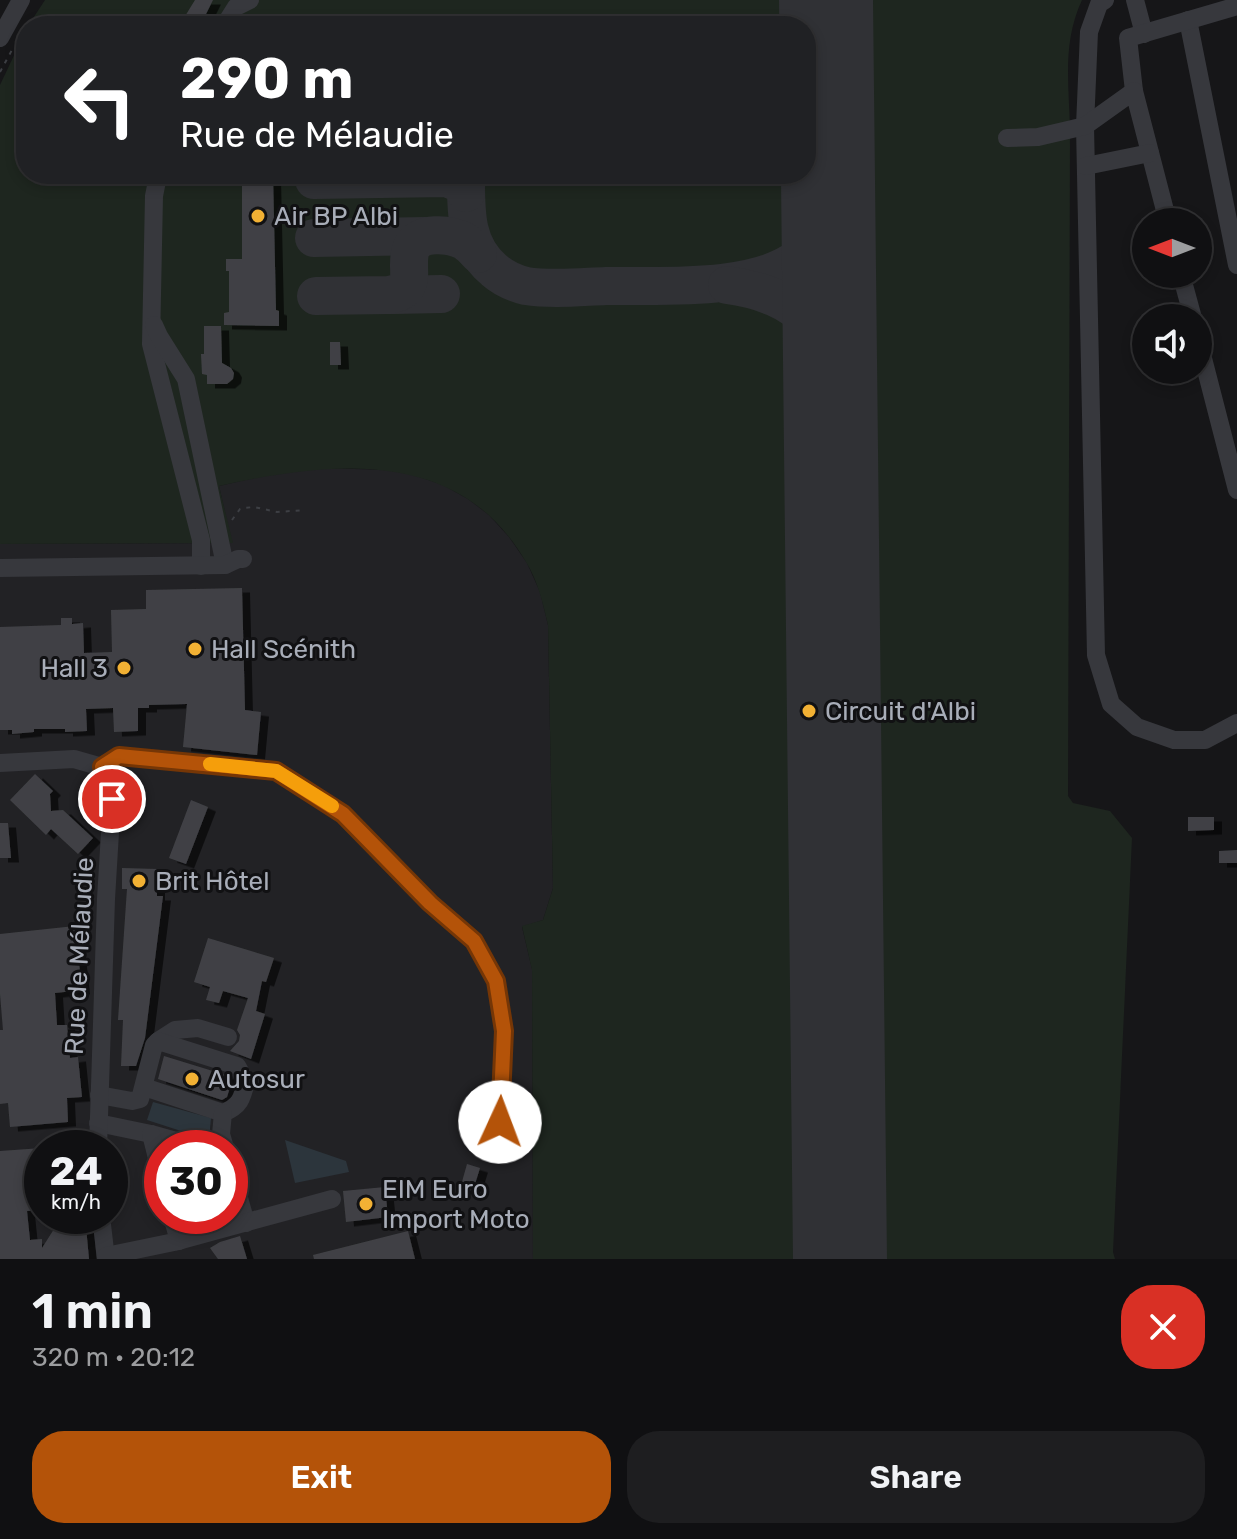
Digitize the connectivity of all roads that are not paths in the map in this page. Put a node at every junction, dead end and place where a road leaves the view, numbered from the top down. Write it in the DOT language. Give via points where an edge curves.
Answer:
graph roads {
  1 [pos="21,0"];
  2 [pos="250,0"];
  3 [pos="1105,0"];
  4 [pos="1135,0"];
  5 [pos="1237,6"];
  6 [pos="230,16"];
  7 [pos="1188,20"];
  8 [pos="1144,34"];
  9 [pos="0,38"];
  10 [pos="1134,91"];
  11 [pos="1085,126"];
  12 [pos="1007,138"];
  13 [pos="1150,153"];
  14 [pos="1086,166"];
  15 [pos="156,184"];
  16 [pos="1164,208"];
  17 [pos="1237,265"];
  18 [pos="152,314"];
  19 [pos="1210,384"];
  20 [pos="1237,490"];
  21 [pos="201,566"];
  22 [pos="0,568"];
  23 [pos="1237,723"];
  24 [pos="0,763"];
  25 [pos="102,767"];
  26 [pos="228,1037"];
  27 [pos="158,1041"];
  28 [pos="144,1087"];
  29 [pos="99,1095"];
  30 [pos="223,1113"];
  31 [pos="500,1122"];
  32 [pos="98,1123"];
  33 [pos="98,1130"];
  34 [pos="221,1130"];
  35 [pos="144,1133"];
  36 [pos="332,1199"];
  37 [pos="248,1222"];
  38 [pos="103,1234"];
  39 [pos="196,1234"];
  40 [pos="176,1248"];
  41 [pos="106,1257"];
  1 -- 9 [label="street"];
  2 -- 6 [label="street"];
  3 -- 11 [label="street" via="1089,32"];
  4 -- 8 [label="street"];
  5 -- 7 [label="street"];
  7 -- 8 [label="street"];
  7 -- 17 [label="street"];
  8 -- 10 [label="street" via="1128,38"];
  10 -- 11 [label="street"];
  10 -- 13 [label="street"];
  11 -- 12 [label="street"];
  11 -- 14 [label="street"];
  13 -- 14 [label="street"];
  13 -- 16 [label="street"];
  14 -- 23 [label="street" via="1096,655 1111,704 1137,727 1174,740 1205,740"];
  15 -- 18 [label="street"];
  18 -- 21 [label="street" via="151,344 201,540"];
  18 -- 21 [label="street" via="186,379 217,529 234,562"];
  19 -- 20 [label="street"];
  21 -- 22 [label="street"];
  24 -- 25 [label="street" via="74,759"];
  25 -- 29 [label="street, Rue de Mélaudie" via="112,799"];
  25 -- 31 [label="street" via="119,756 276,771 343,814 474,941 496,981 504,1031"];
  26 -- 27 [label="street" via="198,1028 175,1030"];
  27 -- 28 [label="street"];
  27 -- 30 [label="street" via="237,1066 246,1082 242,1098"];
  28 -- 29 [label="street" via="140,1099 132,1101"];
  28 -- 30 [label="street"];
  29 -- 32 [label="street, Rue de Mélaudie"];
  30 -- 34 [label="street"];
  32 -- 33 [label="street, Rue de Mélaudie"];
  32 -- 35 [label="street"];
  36 -- 37 [label="street"];
  38 -- 41 [label="street"];
  39 -- 40 [label="street"];
  40 -- 41 [label="street"];
}
